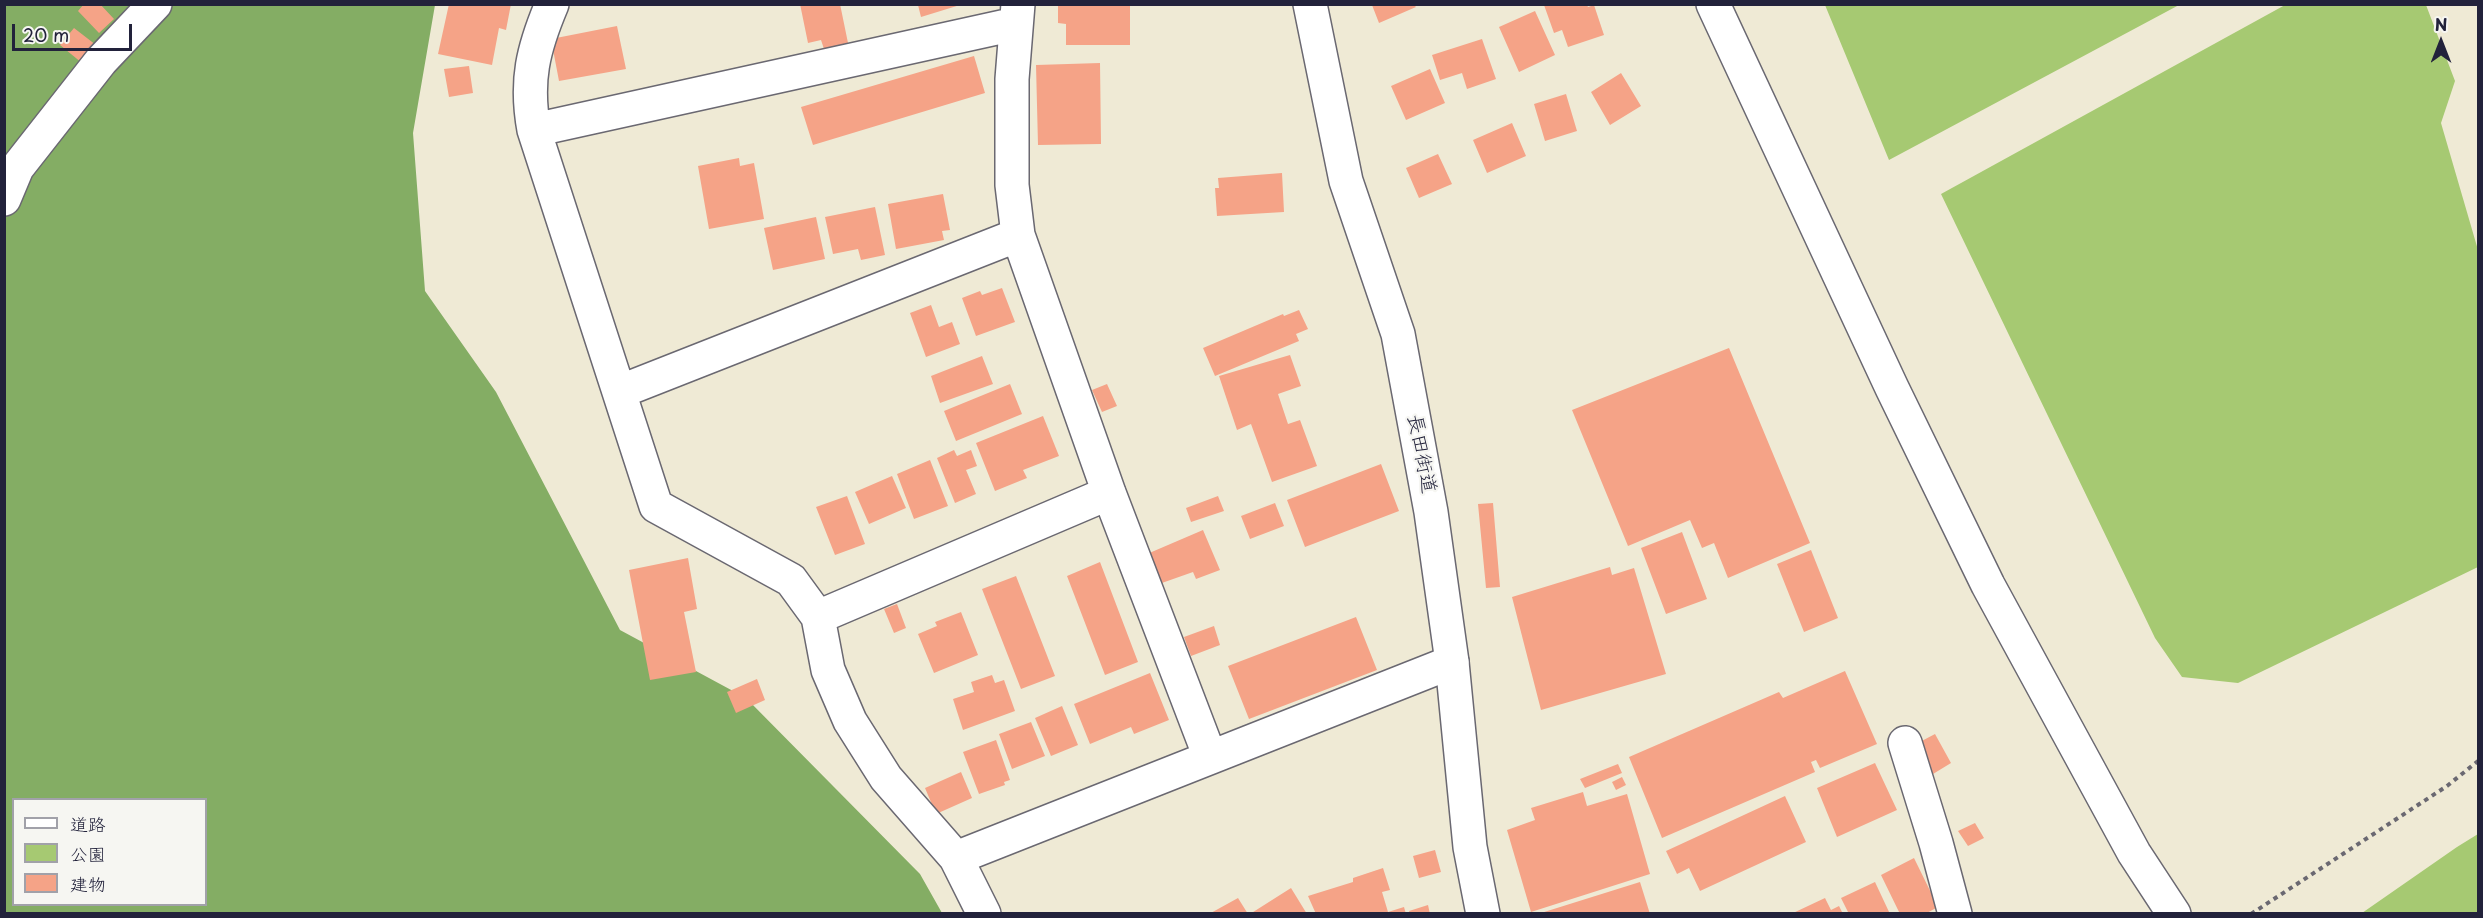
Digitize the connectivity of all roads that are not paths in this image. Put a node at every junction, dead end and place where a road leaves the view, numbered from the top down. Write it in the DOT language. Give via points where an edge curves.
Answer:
graph roads {
  1 [pos="155,4"];
  2 [pos="552,4"];
  3 [pos="1310,4"];
  4 [pos="1713,4"];
  5 [pos="1016,14"];
  6 [pos="534,130"];
  7 [pos="4,200"];
  8 [pos="1018,235"];
  9 [pos="619,392"];
  10 [pos="1109,493"];
  11 [pos="818,617"];
  12 [pos="1452,662"];
  13 [pos="1905,743"];
  14 [pos="1210,757"];
  15 [pos="956,858"];
  16 [pos="984,914"];
  17 [pos="1484,914"];
  18 [pos="1955,914"];
  19 [pos="2174,914"];
  1 -- 7 [label="street" via="101,61 17,168"];
  2 -- 6 [label="street" via="530,70"];
  3 -- 12 [label="street, 長田街道" via="1346,181 1398,334 1431,512"];
  4 -- 19 [label="street" via="1988,585 2134,853"];
  5 -- 6 [label="street"];
  5 -- 8 [label="street" via="1012,185"];
  6 -- 9 [label="street"];
  8 -- 9 [label="street"];
  8 -- 10 [label="street"];
  9 -- 11 [label="street" via="656,506 791,580"];
  10 -- 11 [label="street"];
  10 -- 14 [label="street"];
  11 -- 15 [label="street" via="828,670 850,721 886,778"];
  12 -- 14 [label="street"];
  12 -- 17 [label="street, 長田街道" via="1470,847"];
  13 -- 18 [label="street"];
  14 -- 15 [label="street"];
  15 -- 16 [label="street"];
}
